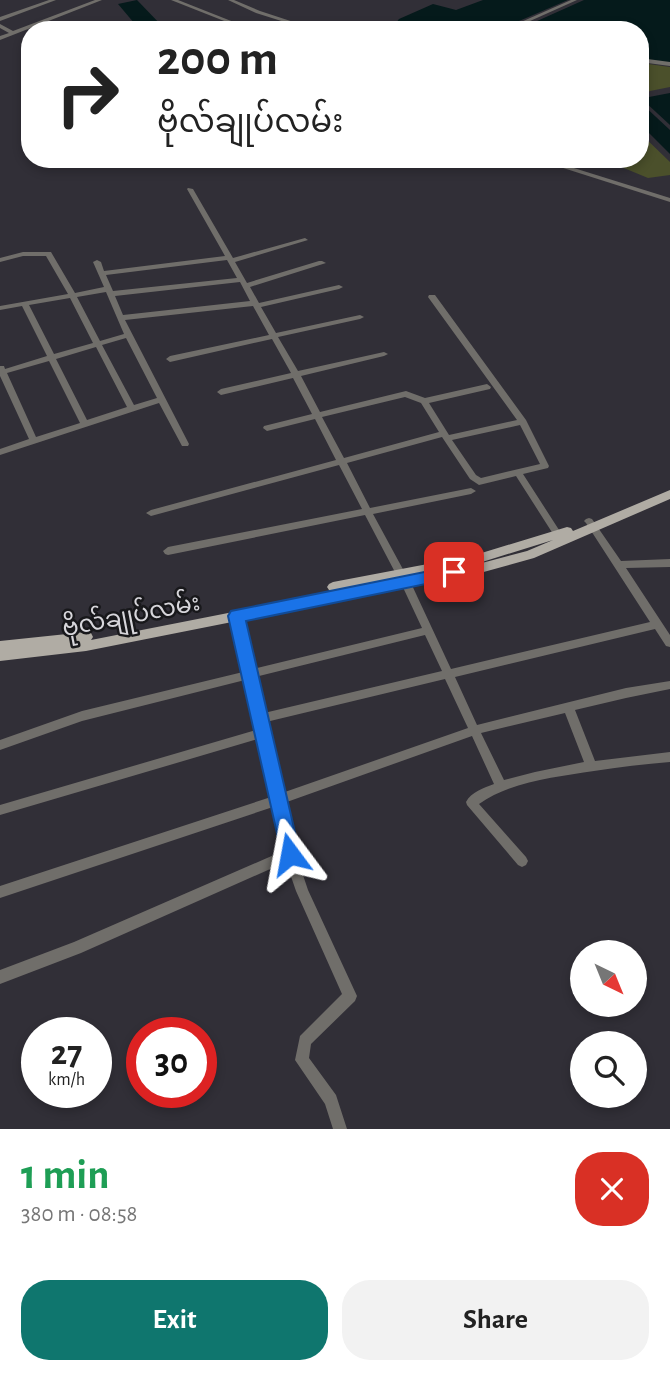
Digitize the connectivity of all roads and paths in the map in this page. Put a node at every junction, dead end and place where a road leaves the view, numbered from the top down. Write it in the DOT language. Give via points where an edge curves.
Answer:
graph roads {
  1 [pos="54,0"];
  2 [pos="100,0"];
  3 [pos="173,0"];
  4 [pos="230,0"];
  5 [pos="575,0"];
  6 [pos="43,1"];
  7 [pos="66,12"];
  8 [pos="0,19"];
  9 [pos="43,21"];
  10 [pos="228,21"];
  11 [pos="287,21"];
  12 [pos="526,21"];
  13 [pos="0,26"];
  14 [pos="21,30"];
  15 [pos="13,33"];
  16 [pos="0,38"];
  17 [pos="649,61"];
  18 [pos="670,64"];
  19 [pos="567,168"];
  20 [pos="190,189"];
  21 [pos="670,200"];
  22 [pos="305,240"];
  23 [pos="229,259"];
  24 [pos="0,260"];
  25 [pos="97,262"];
  26 [pos="322,264"];
  27 [pos="102,273"];
  28 [pos="243,283"];
  29 [pos="339,287"];
  30 [pos="109,292"];
  31 [pos="73,296"];
  32 [pos="432,298"];
  33 [pos="25,304"];
  34 [pos="256,305"];
  35 [pos="0,308"];
  36 [pos="360,317"];
  37 [pos="120,318"];
  38 [pos="128,335"];
  39 [pos="274,337"];
  40 [pos="98,344"];
  41 [pos="384,354"];
  42 [pos="52,357"];
  43 [pos="170,359"];
  44 [pos="1,370"];
  45 [pos="296,375"];
  46 [pos="486,387"];
  47 [pos="221,392"];
  48 [pos="161,399"];
  49 [pos="424,401"];
  50 [pos="131,408"];
  51 [pos="318,415"];
  52 [pos="523,422"];
  53 [pos="85,424"];
  54 [pos="267,428"];
  55 [pos="446,436"];
  56 [pos="34,440"];
  57 [pos="185,444"];
  58 [pos="0,452"];
  59 [pos="343,460"];
  60 [pos="518,473"];
  61 [pos="670,486"];
  62 [pos="471,491"];
  63 [pos="670,494"];
  64 [pos="369,512"];
  65 [pos="151,513"];
  66 [pos="591,524"];
  67 [pos="558,535"];
  68 [pos="168,551"];
  69 [pos="670,563"];
  70 [pos="619,565"];
  71 [pos="403,577"];
  72 [pos="236,616"];
  73 [pos="658,624"];
  74 [pos="429,630"];
  75 [pos="668,637"];
  76 [pos="0,646"];
  77 [pos="0,656"];
  78 [pos="450,673"];
  79 [pos="250,675"];
  80 [pos="670,685"];
  81 [pos="568,707"];
  82 [pos="260,719"];
  83 [pos="475,730"];
  84 [pos="263,733"];
  85 [pos="0,745"];
  86 [pos="670,757"];
  87 [pos="592,767"];
  88 [pos="500,785"];
  89 [pos="278,800"];
  90 [pos="0,810"];
  91 [pos="290,854"];
  92 [pos="522,861"];
  93 [pos="0,892"];
  94 [pos="0,977"];
  95 [pos="340,1129"];
  1 -- 6 [label="street"];
  2 -- 7 [label="street"];
  3 -- 10 [label="street"];
  4 -- 11 [label="street"];
  5 -- 12 [label="street"];
  6 -- 7 [label="street"];
  6 -- 8 [label="street"];
  7 -- 9 [label="street"];
  13 -- 15 [label="street"];
  14 -- 15 [label="street"];
  15 -- 16 [label="street"];
  17 -- 18 [label="street"];
  19 -- 21 [label="street"];
  20 -- 23 [label="street"];
  22 -- 23 [label="street"];
  23 -- 27 [label="street"];
  23 -- 28 [label="street"];
  24 -- 31 [label="street" via="48,254"];
  25 -- 27 [label="street"];
  26 -- 28 [label="street"];
  27 -- 30 [label="street"];
  28 -- 30 [label="street"];
  28 -- 34 [label="street"];
  29 -- 34 [label="street"];
  30 -- 31 [label="street"];
  30 -- 37 [label="street"];
  31 -- 33 [label="street"];
  31 -- 40 [label="street"];
  32 -- 52 [label="street"];
  33 -- 35 [label="street"];
  33 -- 42 [label="street"];
  34 -- 37 [label="street"];
  34 -- 39 [label="street"];
  36 -- 39 [label="street"];
  37 -- 38 [label="street"];
  38 -- 40 [label="street"];
  38 -- 48 [label="street"];
  39 -- 43 [label="street"];
  39 -- 45 [label="street"];
  40 -- 42 [label="street"];
  40 -- 50 [label="street"];
  41 -- 45 [label="street"];
  42 -- 44 [label="street"];
  42 -- 53 [label="street"];
  44 -- 56 [label="street"];
  45 -- 47 [label="street"];
  45 -- 51 [label="street"];
  46 -- 49 [label="street"];
  48 -- 50 [label="street"];
  48 -- 57 [label="street"];
  49 -- 51 [label="street" via="406,394"];
  49 -- 55 [label="street"];
  50 -- 53 [label="street"];
  51 -- 54 [label="street"];
  51 -- 59 [label="street"];
  52 -- 55 [label="street"];
  52 -- 60 [label="street" via="546,464"];
  53 -- 56 [label="street"];
  55 -- 59 [label="street"];
  55 -- 60 [label="street" via="480,482"];
  56 -- 58 [label="street"];
  59 -- 64 [label="street"];
  59 -- 65 [label="street"];
  60 -- 67 [label="street"];
  61 -- 66 [label="main road, ဗိုလ်ချုပ်လမ်း"];
  62 -- 64 [label="street"];
  63 -- 66 [label="main road, ဗိုလ်ချုပ်လမ်း"];
  64 -- 68 [label="street"];
  64 -- 71 [label="street"];
  66 -- 67 [label="main road, ဗိုလ်ချုပ်လမ်း"];
  66 -- 70 [label="street"];
  66 -- 71 [label="main road, ဗိုလ်ချုပ်လမ်း" via="530,555 480,568"];
  67 -- 71 [label="main road, ဗိုလ်ချုပ်လမ်း"];
  69 -- 70 [label="street"];
  70 -- 73 [label="street"];
  71 -- 72 [label="main road, ဗိုလ်ချုပ်လမ်း"];
  71 -- 74 [label="street"];
  71 -- 76 [label="main road, ဗိုလ်ချုပ်လမ်း" via="82,638"];
  72 -- 77 [label="main road, ဗိုလ်ချုပ်လမ်း" via="86,646"];
  72 -- 79 [label="street"];
  73 -- 75 [label="street"];
  73 -- 78 [label="street"];
  74 -- 78 [label="street"];
  74 -- 79 [label="street"];
  78 -- 82 [label="street"];
  78 -- 83 [label="street"];
  79 -- 82 [label="street"];
  79 -- 85 [label="street" via="82,716"];
  80 -- 81 [label="street"];
  81 -- 83 [label="street"];
  81 -- 87 [label="street"];
  82 -- 84 [label="street"];
  83 -- 88 [label="street"];
  83 -- 89 [label="street"];
  84 -- 89 [label="street"];
  84 -- 90 [label="street"];
  86 -- 87 [label="street"];
  87 -- 88 [label="street"];
  88 -- 92 [label="street" via="472,803"];
  89 -- 91 [label="street"];
  89 -- 93 [label="street"];
  91 -- 94 [label="street"];
  91 -- 95 [label="street" via="350,996 305,1041 302,1060 331,1100"];
}
